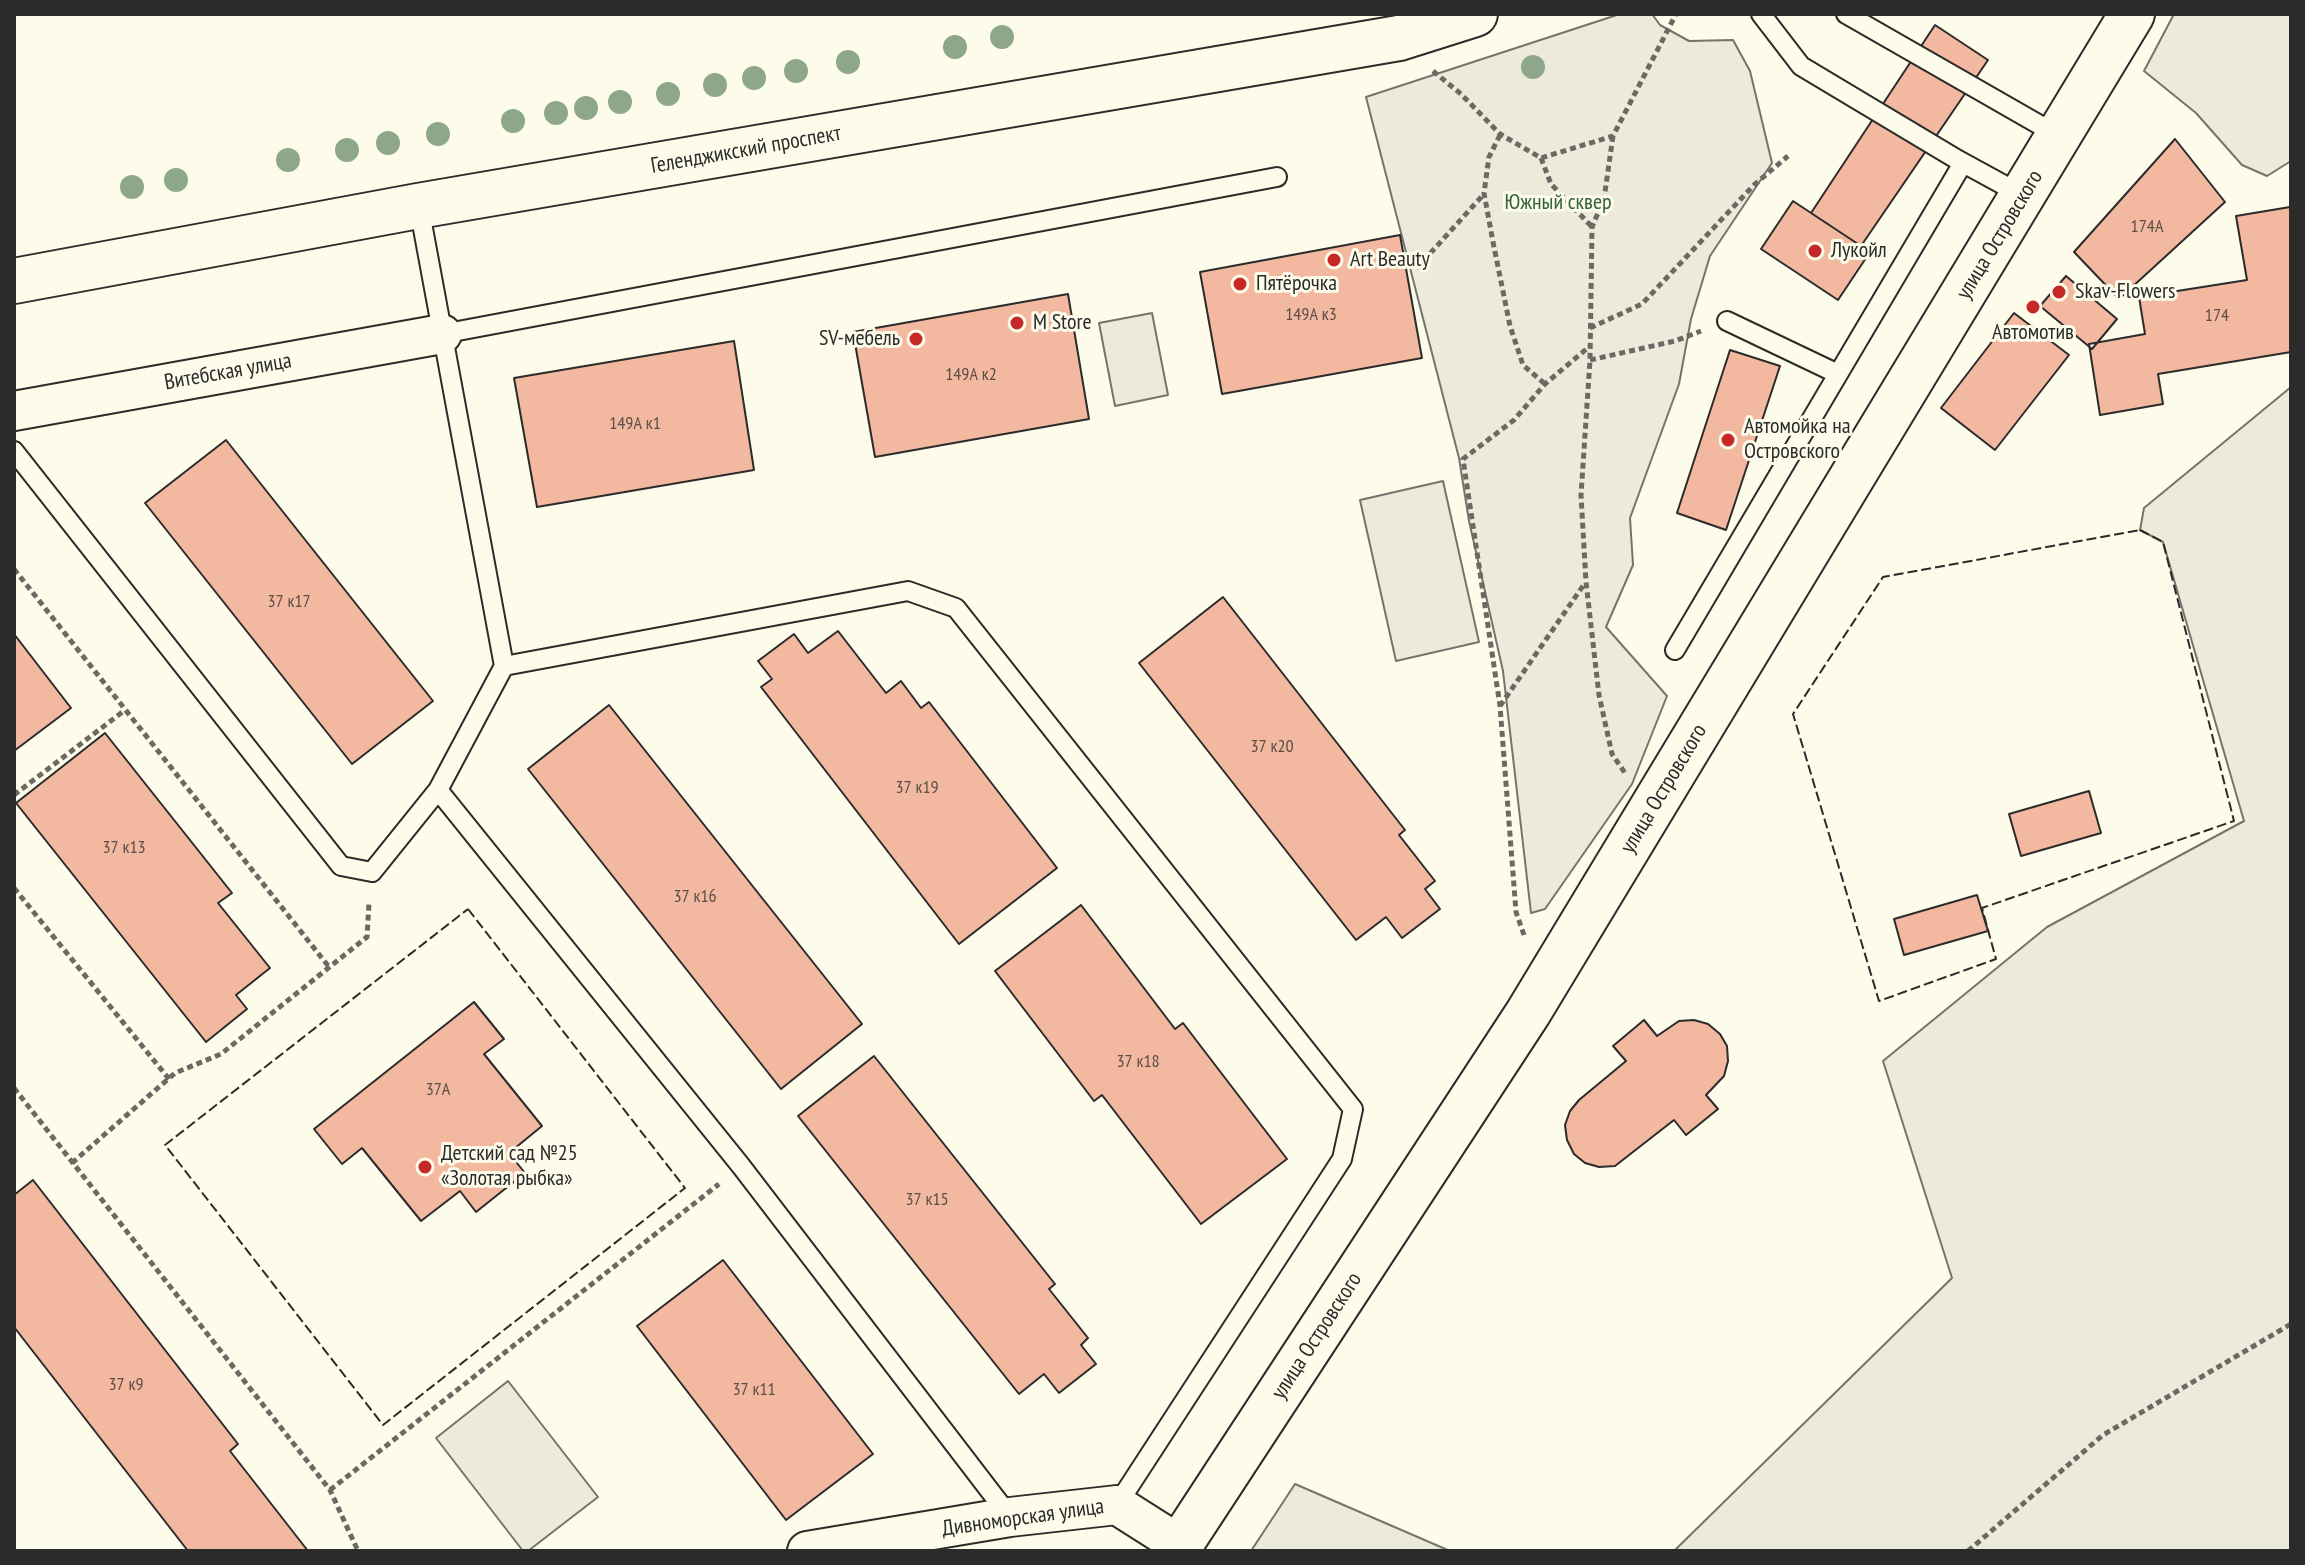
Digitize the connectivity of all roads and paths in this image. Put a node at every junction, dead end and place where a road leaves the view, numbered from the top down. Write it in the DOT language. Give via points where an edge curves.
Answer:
graph roads {
  1 [pos="1475,14"];
  2 [pos="1676,14"];
  3 [pos="1761,14"];
  4 [pos="1846,14"];
  5 [pos="2132,14"];
  6 [pos="1426,65"];
  7 [pos="1500,134"];
  8 [pos="1613,136"];
  9 [pos="2059,136"];
  10 [pos="1788,156"];
  11 [pos="1541,158"];
  12 [pos="1963,163"];
  13 [pos="1277,177"];
  14 [pos="1484,193"];
  15 [pos="2024,196"];
  16 [pos="418,206"];
  17 [pos="1592,227"];
  18 [pos="1417,268"];
  19 [pos="14,281"];
  20 [pos="1727,321"];
  21 [pos="1590,328"];
  22 [pos="442,334"];
  23 [pos="1590,346"];
  24 [pos="1590,360"];
  25 [pos="1838,374"];
  26 [pos="1545,384"];
  27 [pos="14,411"];
  28 [pos="14,451"];
  29 [pos="14,569"];
  30 [pos="1586,582"];
  31 [pos="1675,650"];
  32 [pos="504,666"];
  33 [pos="1500,706"];
  34 [pos="125,710"];
  35 [pos="1632,784"];
  36 [pos="438,790"];
  37 [pos="14,795"];
  38 [pos="372,872"];
  39 [pos="14,888"];
  40 [pos="1528,947"];
  41 [pos="329,967"];
  42 [pos="169,1079"];
  43 [pos="14,1088"];
  44 [pos="72,1163"];
  45 [pos="741,1166"];
  46 [pos="2291,1324"];
  47 [pos="330,1490"];
  48 [pos="1117,1505"];
  49 [pos="1010,1517"];
  50 [pos="1178,1548"];
  51 [pos="358,1551"];
  52 [pos="807,1551"];
  53 [pos="1968,1551"];
  1 -- 16 [label="street, Геленджикский проспект" via="1399,38"];
  2 -- 8 [label="path"];
  3 -- 12 [label="lane" via="1801,66"];
  4 -- 9 [label="lane"];
  5 -- 9 [label="street, улица Островского"];
  6 -- 7 [label="path"];
  7 -- 11 [label="path"];
  7 -- 14 [label="path" via="1489,157"];
  8 -- 11 [label="path"];
  8 -- 17 [label="path" via="1604,199"];
  9 -- 15 [label="street, улица Островского"];
  10 -- 21 [label="path" via="1642,304"];
  11 -- 17 [label="path" via="1551,184"];
  12 -- 15 [label="lane"];
  12 -- 25 [label="lane"];
  13 -- 22 [label="lane"];
  14 -- 18 [label="path"];
  14 -- 26 [label="path" via="1510,326 1523,365"];
  15 -- 50 [label="street, улица Островского" via="1528,1013"];
  16 -- 19 [label="street, Геленджикский проспект"];
  16 -- 22 [label="lane"];
  17 -- 21 [label="path"];
  20 -- 24 [label="path" via="1675,341"];
  20 -- 25 [label="lane"];
  21 -- 23 [label="path"];
  22 -- 27 [label="street, Витебская улица"];
  22 -- 32 [label="lane"];
  23 -- 24 [label="path"];
  23 -- 26 [label="path"];
  24 -- 30 [label="path" via="1581,495"];
  25 -- 31 [label="lane"];
  26 -- 33 [label="path" via="1514,420 1463,459"];
  28 -- 38 [label="lane" via="341,866"];
  29 -- 34 [label="path"];
  30 -- 33 [label="path"];
  30 -- 35 [label="path" via="1599,695 1612,754"];
  32 -- 36 [label="lane"];
  32 -- 48 [label="lane" via="908,591 956,608 1353,1109 1342,1159"];
  33 -- 40 [label="path" via="1516,912"];
  34 -- 37 [label="path"];
  34 -- 41 [label="path"];
  36 -- 38 [label="lane"];
  36 -- 45 [label="lane"];
  38 -- 41 [label="path" via="367,937"];
  39 -- 42 [label="path"];
  41 -- 42 [label="path" via="221,1054"];
  42 -- 44 [label="path"];
  43 -- 44 [label="path"];
  44 -- 47 [label="path"];
  45 -- 47 [label="path"];
  45 -- 49 [label="lane"];
  46 -- 53 [label="path" via="2103,1435"];
  47 -- 51 [label="path"];
  48 -- 49 [label="street, Дивноморская улица"];
  48 -- 50 [label="street, Дивноморская улица"];
  49 -- 52 [label="street, Дивноморская улица"];
}
